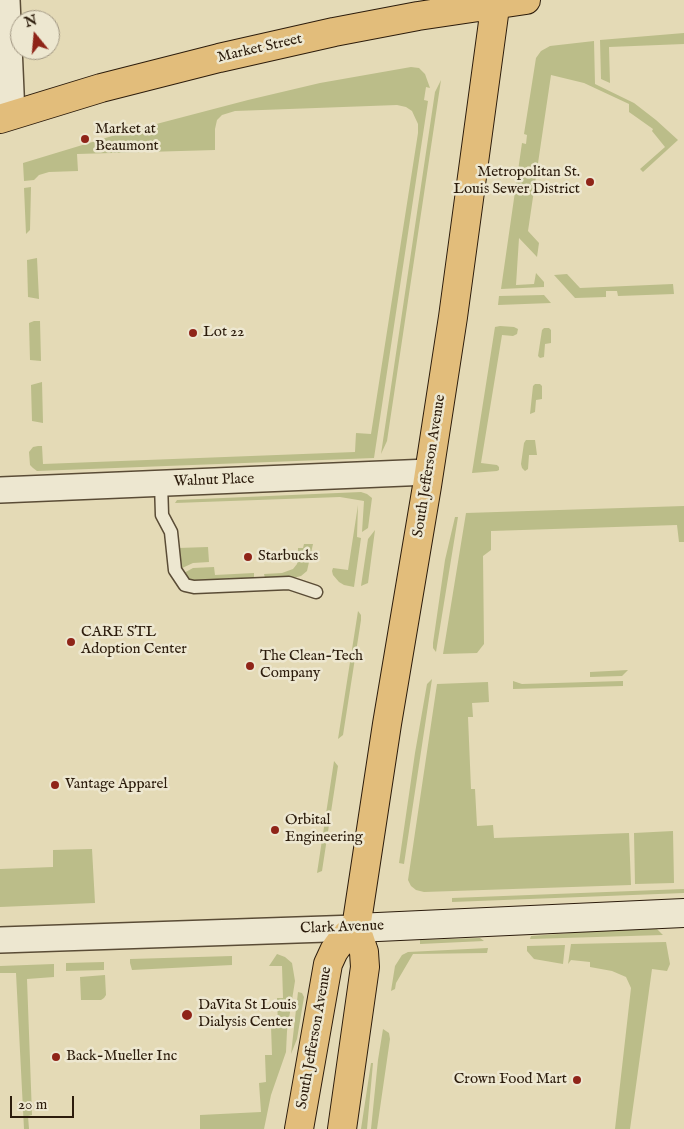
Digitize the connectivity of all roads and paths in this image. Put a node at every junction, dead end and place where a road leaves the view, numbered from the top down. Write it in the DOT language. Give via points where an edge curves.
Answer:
graph roads {
  1 [pos="7,0"];
  2 [pos="526,0"];
  3 [pos="495,2"];
  4 [pos="6,117"];
  5 [pos="429,472"];
  6 [pos="161,483"];
  7 [pos="0,490"];
  8 [pos="316,592"];
  9 [pos="684,913"];
  10 [pos="356,928"];
  11 [pos="0,940"];
  12 [pos="299,1129"];
  13 [pos="342,1129"];
  1 -- 4 [label="street"];
  2 -- 3 [label="main road, Market Street"];
  3 -- 4 [label="main road, Market Street" via="334,32 219,58 101,88"];
  3 -- 5 [label="main road, South Jefferson Avenue"];
  5 -- 6 [label="street, Walnut Place"];
  5 -- 10 [label="main road, South Jefferson Avenue"];
  6 -- 7 [label="street, Walnut Place"];
  6 -- 8 [label="lane" via="162,516 172,532 175,570 185,585 289,583"];
  9 -- 10 [label="street, Clark Avenue"];
  10 -- 11 [label="street, Clark Avenue"];
  10 -- 12 [label="main road, South Jefferson Avenue" via="344,937 328,964"];
  10 -- 13 [label="main road, South Jefferson Avenue" via="365,967"];
}
